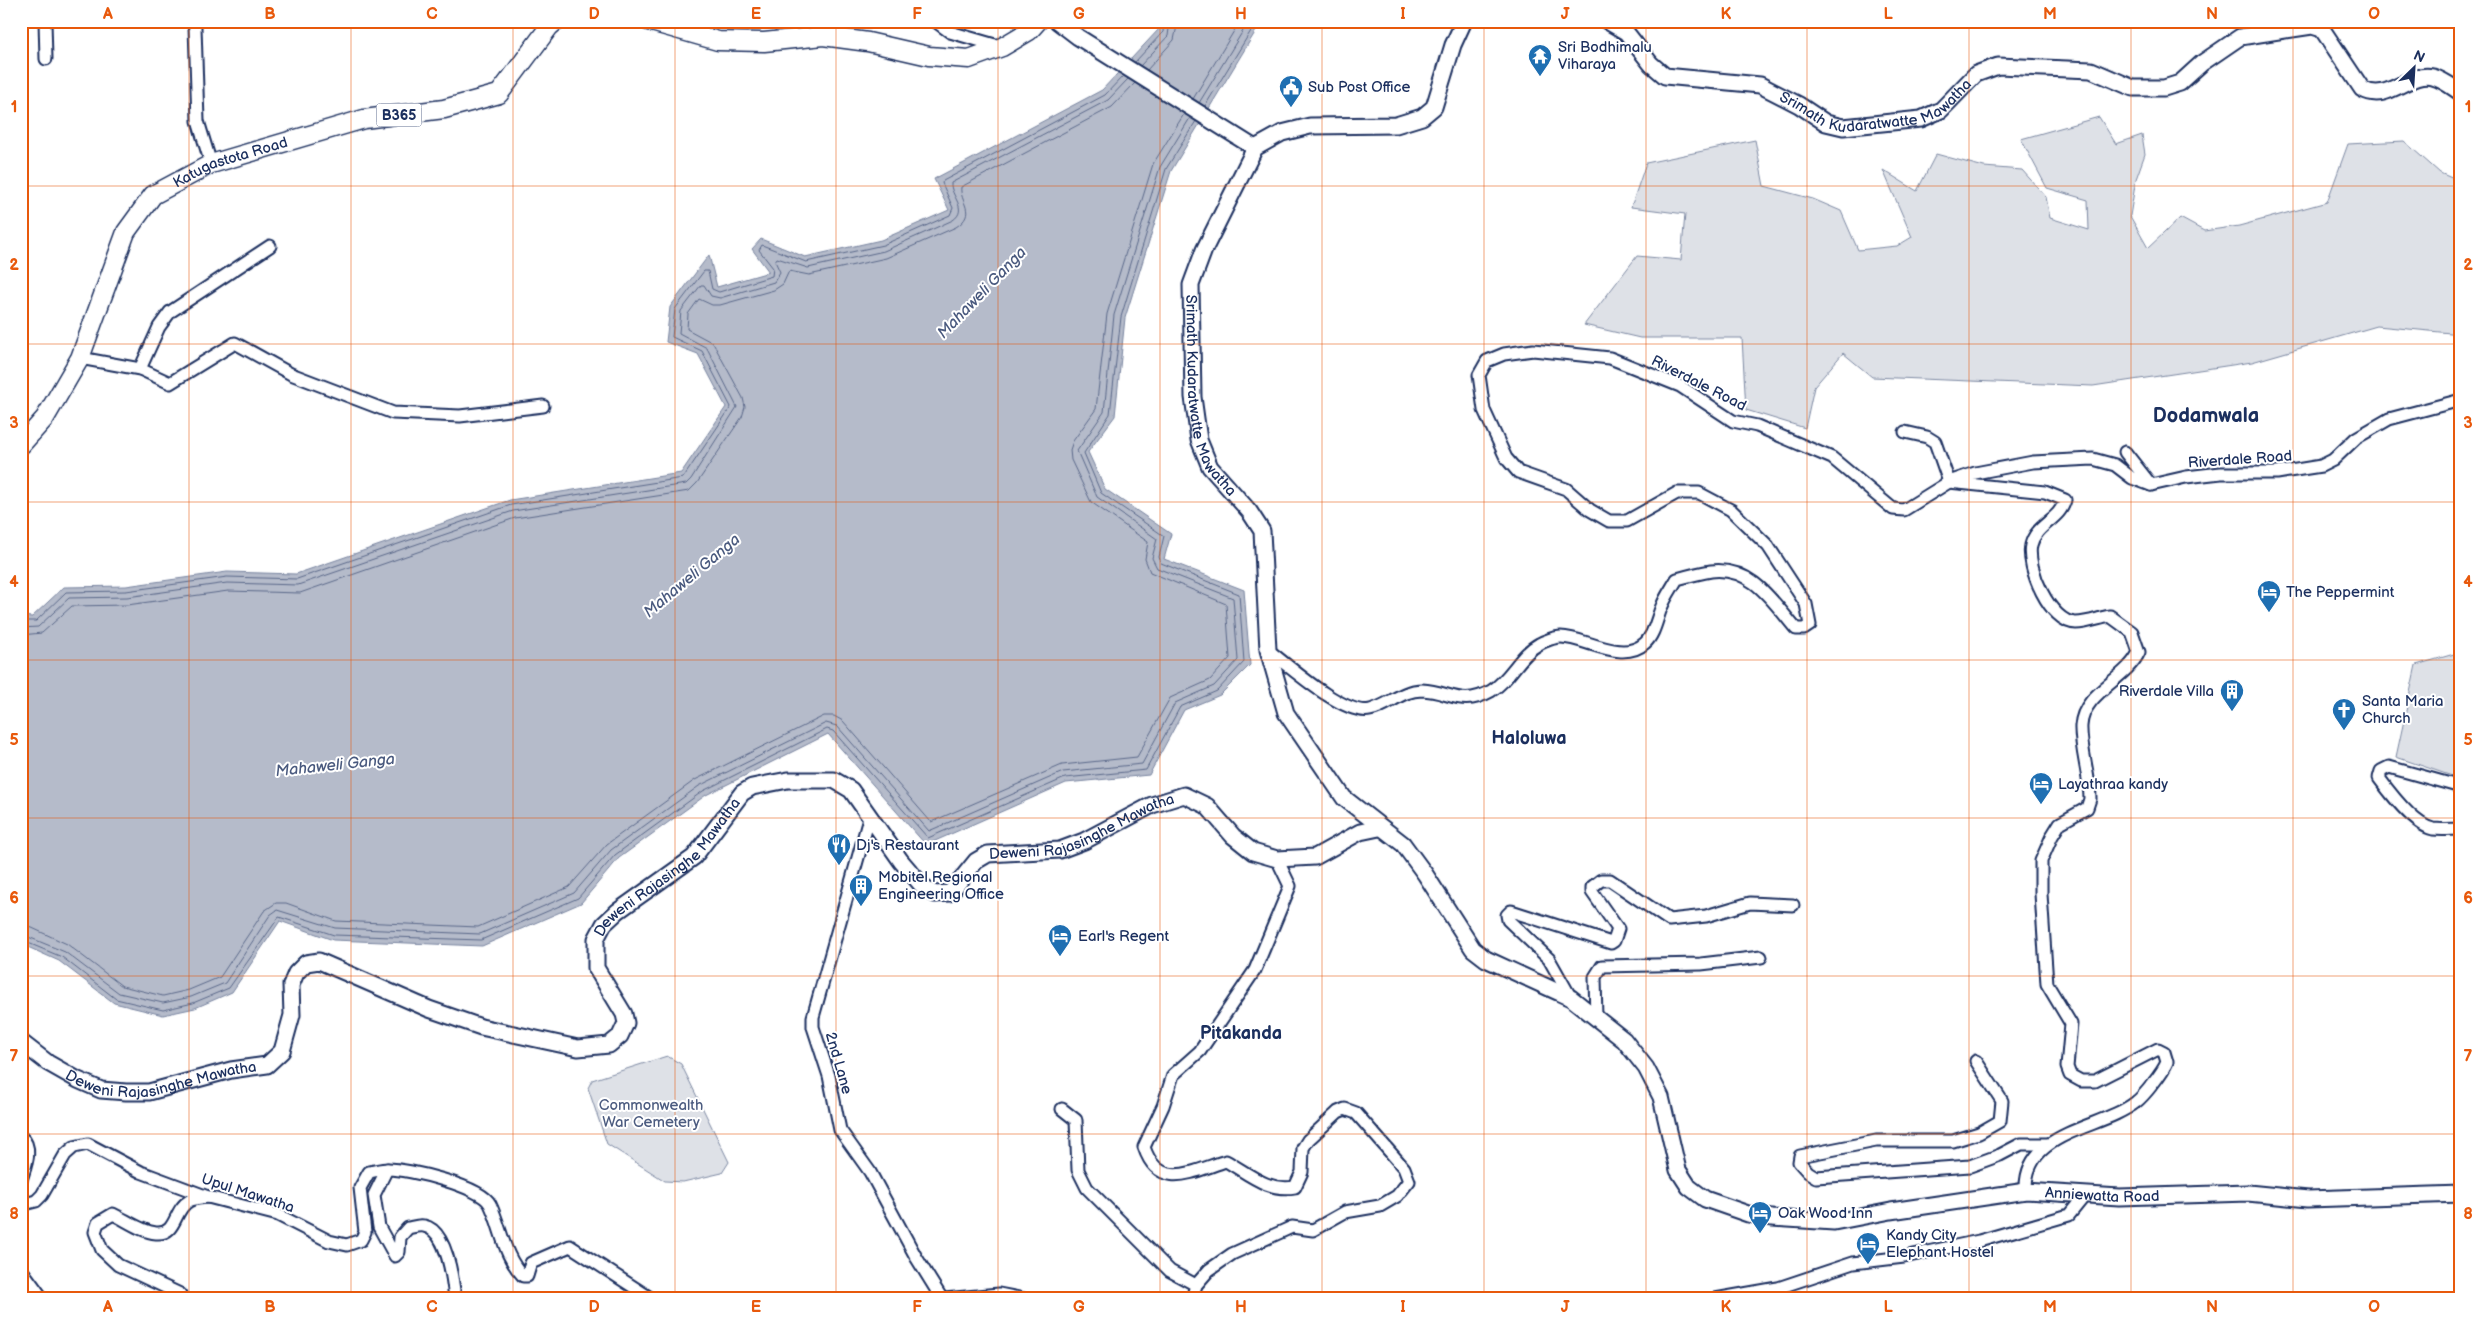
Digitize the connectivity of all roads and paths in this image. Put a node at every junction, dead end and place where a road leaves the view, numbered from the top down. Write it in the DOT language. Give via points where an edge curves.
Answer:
graph roads {
  1 [pos="45,21"];
  2 [pos="191,21"];
  3 [pos="556,21"];
  4 [pos="648,21"];
  5 [pos="935,21"];
  6 [pos="1038,21"];
  7 [pos="1057,21"];
  8 [pos="1464,21"];
  9 [pos="1607,21"];
  10 [pos="1002,47"];
  11 [pos="46,59"];
  12 [pos="2461,93"];
  13 [pos="1255,148"];
  14 [pos="210,164"];
  15 [pos="270,246"];
  16 [pos="80,358"];
  17 [pos="140,369"];
  18 [pos="2461,400"];
  19 [pos="543,406"];
  20 [pos="1905,432"];
  21 [pos="21,445"];
  22 [pos="2124,452"];
  23 [pos="1949,482"];
  24 [pos="2151,485"];
  25 [pos="1268,650"];
  26 [pos="2461,787"];
  27 [pos="870,815"];
  28 [pos="1379,828"];
  29 [pos="2461,830"];
  30 [pos="1276,860"];
  31 [pos="1793,904"];
  32 [pos="1761,957"];
  33 [pos="1570,998"];
  34 [pos="1596,1018"];
  35 [pos="21,1042"];
  36 [pos="1976,1061"];
  37 [pos="1062,1109"];
  38 [pos="21,1137"];
  39 [pos="2048,1144"];
  40 [pos="388,1169"];
  41 [pos="21,1180"];
  42 [pos="2026,1191"];
  43 [pos="2086,1194"];
  44 [pos="2461,1194"];
  45 [pos="208,1197"];
  46 [pos="21,1201"];
  47 [pos="21,1269"];
  48 [pos="1196,1286"];
  49 [pos="43,1299"];
  50 [pos="181,1299"];
  51 [pos="455,1299"];
  52 [pos="652,1299"];
  53 [pos="943,1299"];
  54 [pos="1024,1299"];
  55 [pos="1192,1299"];
  56 [pos="1715,1299"];
  1 -- 11 [label="street"];
  2 -- 14 [label="street" via="194,27 198,121"];
  3 -- 14 [label="main road, Katugastota Road / B365" via="499,94 444,109 364,119"];
  4 -- 10 [label="main road" via="718,42 764,42 823,36 929,56 969,59"];
  5 -- 10 [label="street" via="950,32"];
  6 -- 10 [label="main road" via="1029,32"];
  7 -- 13 [label="street"];
  8 -- 13 [label="street" via="1452,44 1434,107 1422,117 1396,125 1310,126 1282,133"];
  9 -- 12 [label="street, Srimath Kudaratwatte Mawatha" via="1626,32 1651,64 1665,76 1760,86 1826,123 1843,127 1920,119 1941,110 1976,74 1998,66 2091,70 2133,88 2164,88 2180,83 2202,62 2240,37 2312,26 2322,29 2362,89 2370,94 2380,94 2421,77 2443,80"];
  13 -- 25 [label="street, Srimath Kudaratwatte Mawatha" via="1204,250 1191,285 1193,388 1199,440 1210,467 1249,511 1262,531"];
  14 -- 16 [label="main road, Katugastota Road / B365" via="153,195 126,232"];
  15 -- 17 [label="street" via="170,312 159,327"];
  16 -- 17 [label="street"];
  16 -- 21 [label="main road, Katugastota Road / B365" via="45,418"];
  17 -- 19 [label="street" via="170,383 235,343 291,374 393,412 460,416"];
  18 -- 24 [label="street, Riverdale Road" via="2389,419 2356,438 2333,460 2321,466 2277,473 2221,473"];
  20 -- 23 [label="street" via="1935,442"];
  22 -- 24 [label="street"];
  23 -- 24 [label="street, Riverdale Road" via="1975,473 2033,462 2093,459 2115,465 2132,478"];
  23 -- 25 [label="street, Riverdale Road" via="1904,510 1893,509 1832,458 1757,426 1733,421 1680,386 1642,370 1610,358 1533,350 1504,354 1487,361 1478,375 1484,410 1506,458 1518,472 1566,489 1590,510 1609,521 1627,521 1677,493 1699,493 1731,510 1768,546 1806,604 1810,624 1804,630 1796,629 1758,584 1745,575 1713,571 1677,579 1645,643 1632,649 1612,650 1561,637 1538,644 1493,690 1477,698 1461,700 1434,690 1416,690 1370,710 1353,710 1334,701"];
  23 -- 39 [label="street" via="2045,492 2065,500 2062,510 2038,530 2031,546 2032,567 2040,591 2065,620 2075,624 2110,616 2132,632 2139,652 2133,664 2090,702 2081,726 2090,799 2087,808 2060,823 2052,836 2041,861 2040,894 2047,984 2071,1024 2067,1067 2070,1075 2081,1081 2095,1081 2158,1049 2164,1052 2166,1062 2136,1102"];
  25 -- 28 [label="street, Srimath Kudaratwatte Mawatha" via="1286,712 1344,798"];
  26 -- 29 [label="street" via="2389,768 2381,771 2380,778 2391,794 2412,816 2432,829"];
  27 -- 30 [label="street, Deweni Rajasinghe Mawatha" via="901,861 925,889 934,894 950,893 976,861 988,854 1060,850 1152,805 1184,795 1207,806 1232,836 1253,852"];
  27 -- 35 [label="street, Deweni Rajasinghe Mawatha" via="851,790 834,780 788,780 752,787 742,793 694,857 618,911 604,924 596,939 596,968 624,1014 626,1023 620,1036 609,1045 578,1048 481,1027 429,1009 319,961 306,963 296,972 291,985 292,1015 282,1051 267,1065 231,1070 148,1092 101,1090 48,1063"];
  27 -- 53 [label="street, 2nd Lane" via="812,1016 813,1027 829,1076 840,1130 870,1172"];
  28 -- 30 [label="street, Deweni Rajasinghe Mawatha" via="1360,832 1315,857"];
  28 -- 33 [label="street, Srimath Kudaratwatte Mawatha" via="1403,844 1473,949 1486,959"];
  30 -- 48 [label="street" via="1290,886 1255,970 1200,1051 1173,1075 1144,1147 1148,1159 1162,1174 1177,1176 1226,1161 1271,1187 1281,1190 1295,1187 1302,1172 1303,1148 1308,1140 1345,1109 1356,1114 1404,1168 1409,1181 1397,1196 1380,1206 1345,1212 1313,1230 1292,1227 1232,1254 1209,1270"];
  31 -- 33 [label="street" via="1750,902 1706,916 1669,920 1610,880 1601,880 1592,892 1618,929 1614,942 1512,911 1507,915 1508,920 1549,958"];
  32 -- 34 [label="street" via="1682,965 1602,966 1595,977"];
  33 -- 34 [label="street, Srimath Kudaratwatte Mawatha"];
  34 -- 42 [label="street, Anniewatta Road" via="1624,1040 1646,1068 1661,1098 1678,1170 1689,1187 1705,1199 1748,1214 1834,1222 1891,1210"];
  36 -- 39 [label="street" via="2002,1100 2000,1121 1979,1133 1953,1141 1876,1141 1800,1156 1799,1162 1816,1177 1970,1166 2000,1156 2021,1144"];
  37 -- 48 [label="street" via="1076,1120 1078,1170 1087,1188 1170,1271"];
  38 -- 41 [label="street" via="26,1141 28,1152"];
  39 -- 42 [label="street" via="2029,1167"];
  40 -- 45 [label="street, Upul Mawatha" via="369,1172 360,1188 365,1232 361,1240 347,1245 329,1241 278,1215"];
  40 -- 51 [label="street" via="374,1195 379,1227 395,1256 399,1252 400,1237 408,1228 424,1226 437,1234 451,1269"];
  40 -- 52 [label="street" via="458,1183 478,1192 489,1202 511,1264 523,1276 526,1276 531,1262 570,1246"];
  42 -- 43 [label="street, Anniewatta Road"];
  43 -- 44 [label="street, Anniewatta Road" via="2120,1197 2248,1193 2308,1198"];
  43 -- 56 [label="street" via="2069,1215 1979,1241 1853,1264 1778,1288"];
  45 -- 46 [label="street, Upul Mawatha" via="142,1172 88,1144 74,1147 65,1155 36,1201 24,1204"];
  45 -- 50 [label="street" via="190,1200 178,1211 173,1226 165,1233 154,1233 113,1214 98,1224 95,1232 102,1250 118,1266 180,1294"];
  47 -- 49 [label="street"];
  48 -- 55 [label="street"];
  53 -- 54 [label="street, 2nd Lane" via="999,1294"];
}
